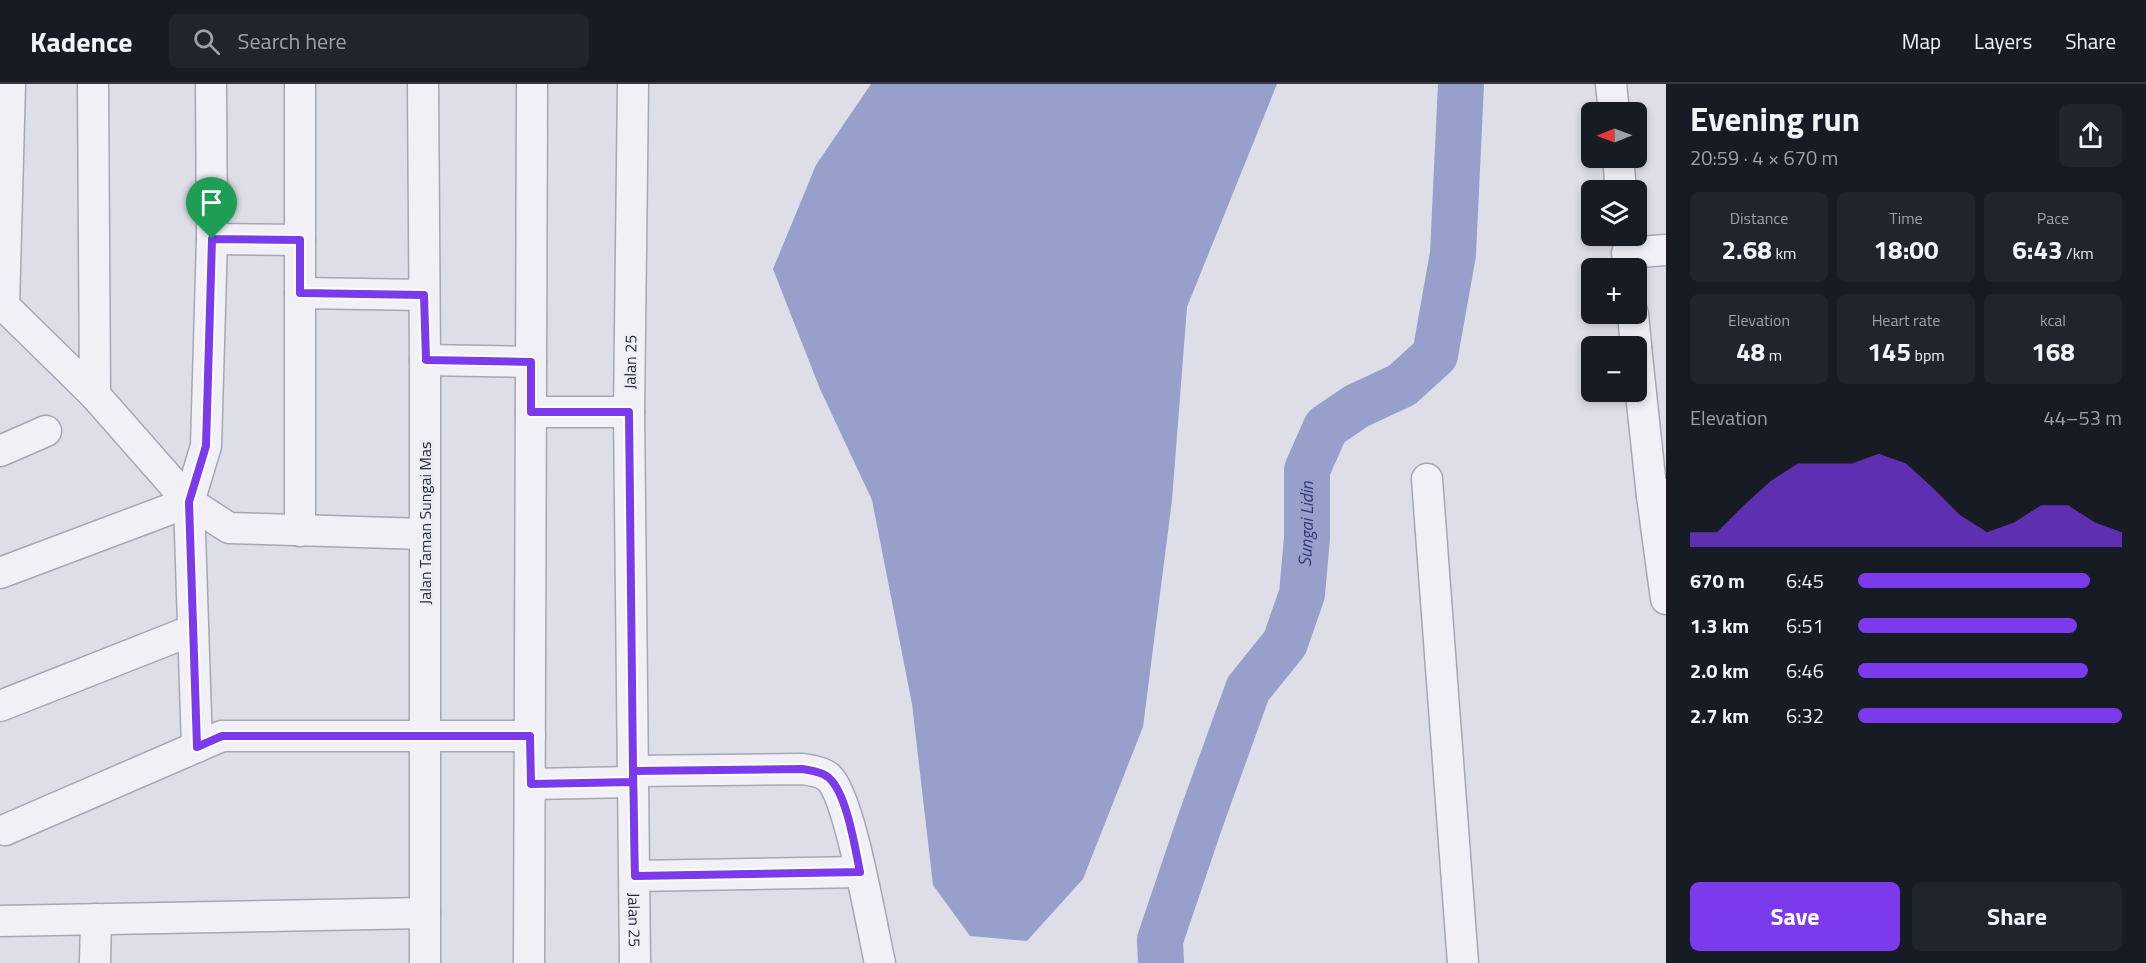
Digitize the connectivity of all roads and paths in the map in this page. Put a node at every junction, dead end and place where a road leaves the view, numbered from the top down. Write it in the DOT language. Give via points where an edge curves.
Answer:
graph roads {
  1 [pos="10,84"];
  2 [pos="93,84"];
  3 [pos="211,84"];
  4 [pos="300,84"];
  5 [pos="423,84"];
  6 [pos="532,84"];
  7 [pos="633,84"];
  8 [pos="1611,84"];
  9 [pos="1613,102"];
  10 [pos="212,239"];
  11 [pos="300,240"];
  12 [pos="1666,250"];
  13 [pos="1627,252"];
  14 [pos="300,293"];
  15 [pos="424,295"];
  16 [pos="1,305"];
  17 [pos="426,360"];
  18 [pos="531,362"];
  19 [pos="95,395"];
  20 [pos="1645,402"];
  21 [pos="531,412"];
  22 [pos="629,412"];
  23 [pos="46,431"];
  24 [pos="0,451"];
  25 [pos="1427,479"];
  26 [pos="1659,495"];
  27 [pos="189,502"];
  28 [pos="300,531"];
  29 [pos="424,534"];
  30 [pos="0,573"];
  31 [pos="1666,599"];
  32 [pos="193,630"];
  33 [pos="0,706"];
  34 [pos="530,736"];
  35 [pos="425,737"];
  36 [pos="197,747"];
  37 [pos="633,777"];
  38 [pos="531,784"];
  39 [pos="5,830"];
  40 [pos="860,872"];
  41 [pos="635,876"];
  42 [pos="425,913"];
  43 [pos="96,919"];
  44 [pos="0,921"];
  45 [pos="95,963"];
  46 [pos="425,963"];
  47 [pos="529,963"];
  48 [pos="635,963"];
  49 [pos="880,963"];
  50 [pos="1463,963"];
  1 -- 16 [label="street"];
  2 -- 19 [label="street"];
  3 -- 10 [label="street"];
  4 -- 11 [label="street"];
  5 -- 15 [label="street, Jalan Taman Sungai Mas"];
  6 -- 18 [label="street"];
  7 -- 22 [label="street, Jalan 25"];
  8 -- 9 [label="street"];
  10 -- 11 [label="street"];
  10 -- 27 [label="street" via="206,446"];
  11 -- 14 [label="street"];
  12 -- 13 [label="street"];
  14 -- 15 [label="street"];
  14 -- 28 [label="street"];
  15 -- 17 [label="street, Jalan Taman Sungai Mas"];
  16 -- 19 [label="street"];
  17 -- 18 [label="street"];
  17 -- 29 [label="street, Jalan Taman Sungai Mas"];
  18 -- 21 [label="street"];
  19 -- 27 [label="street"];
  20 -- 26 [label="street"];
  21 -- 22 [label="street"];
  21 -- 34 [label="street"];
  22 -- 37 [label="street, Jalan 25"];
  23 -- 24 [label="street"];
  25 -- 50 [label="street"];
  26 -- 31 [label="street"];
  27 -- 28 [label="street" via="229,528"];
  27 -- 30 [label="street"];
  27 -- 32 [label="street"];
  28 -- 29 [label="street"];
  29 -- 35 [label="street, Jalan Taman Sungai Mas"];
  32 -- 33 [label="street"];
  32 -- 36 [label="street"];
  34 -- 35 [label="street"];
  34 -- 38 [label="street"];
  35 -- 36 [label="street" via="222,736"];
  35 -- 42 [label="street, Jalan Taman Sungai Mas"];
  36 -- 39 [label="street"];
  37 -- 38 [label="street"];
  37 -- 40 [label="street" via="802,769 828,776 838,789"];
  37 -- 41 [label="street, Jalan 25"];
  38 -- 47 [label="street"];
  40 -- 41 [label="street"];
  40 -- 49 [label="street"];
  41 -- 48 [label="street, Jalan 25"];
  42 -- 43 [label="street"];
  42 -- 46 [label="street, Jalan Taman Sungai Mas"];
  43 -- 44 [label="street"];
  43 -- 45 [label="street"];
}
